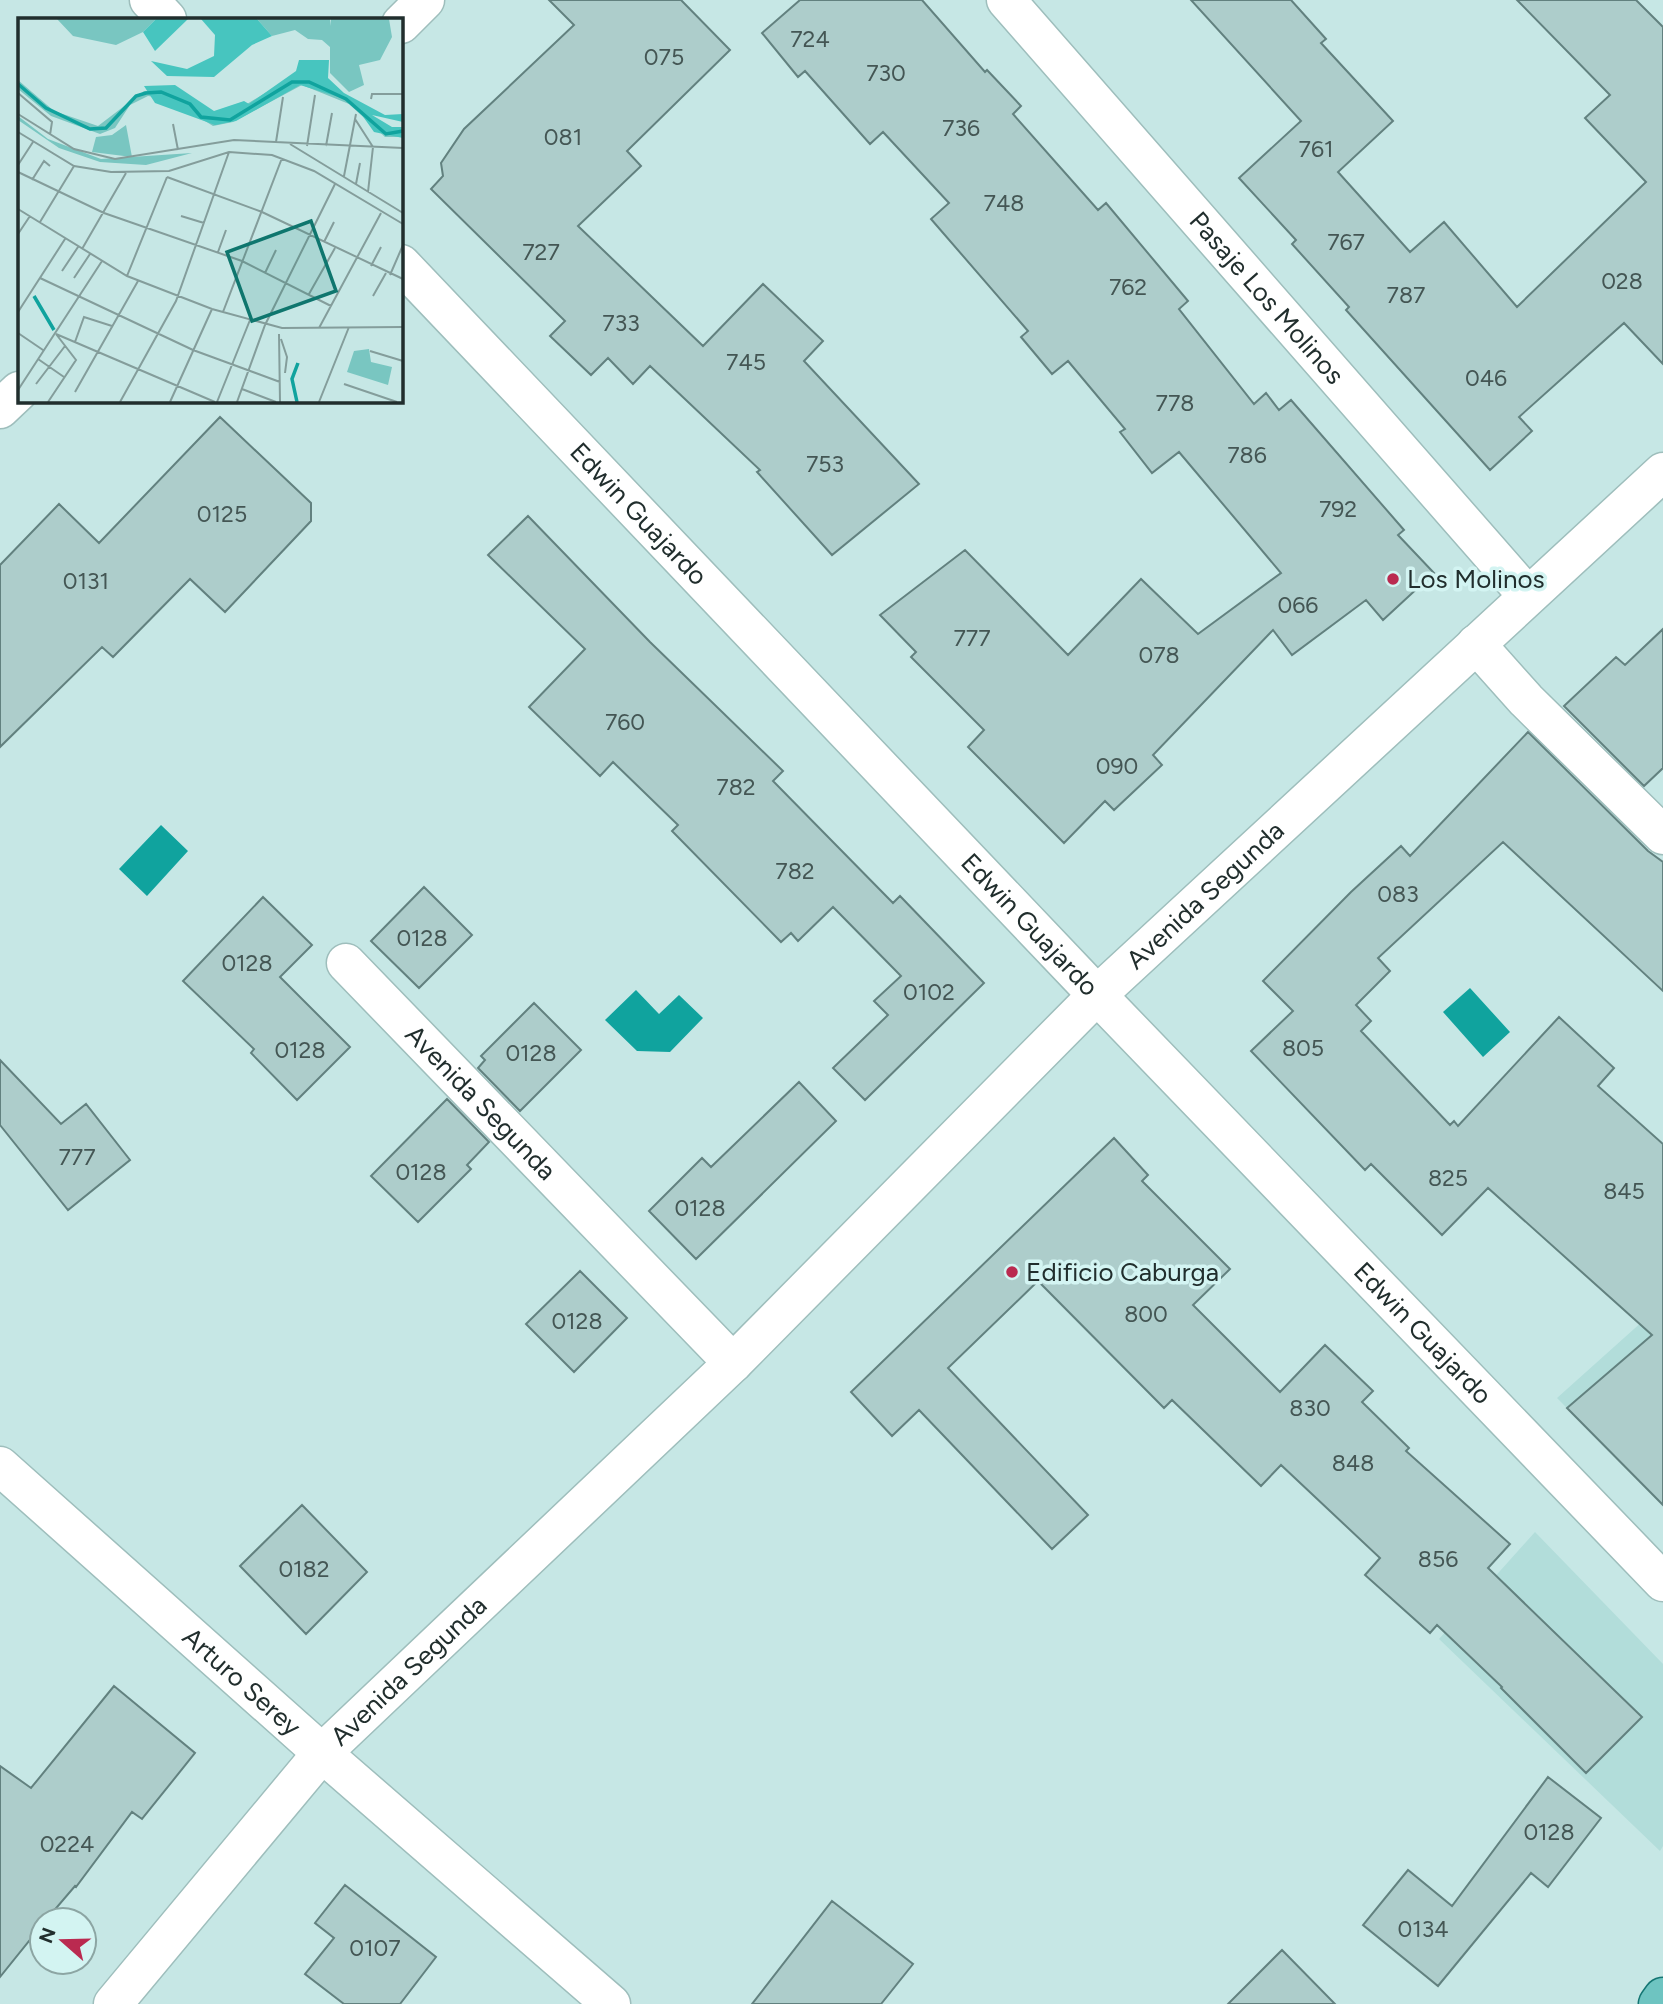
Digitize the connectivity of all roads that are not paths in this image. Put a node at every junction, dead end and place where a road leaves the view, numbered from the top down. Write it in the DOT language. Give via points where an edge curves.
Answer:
graph roads {
  1 [pos="149,0"];
  2 [pos="425,0"];
  3 [pos="1006,0"];
  4 [pos="166,18"];
  5 [pos="402,22"];
  6 [pos="402,265"];
  7 [pos="18,392"];
  8 [pos="0,410"];
  9 [pos="1663,472"];
  10 [pos="1527,595"];
  11 [pos="1476,644"];
  12 [pos="1663,835"];
  13 [pos="346,963"];
  14 [pos="1097,995"];
  15 [pos="733,1363"];
  16 [pos="0,1466"];
  17 [pos="1663,1582"];
  18 [pos="322,1753"];
  19 [pos="1663,1997"];
  20 [pos="113,2004"];
  21 [pos="611,2004"];
  22 [pos="1658,2004"];
  1 -- 4 [label="street"];
  2 -- 5 [label="street"];
  3 -- 10 [label="street, Pasaje Los Molinos"];
  6 -- 14 [label="street, Edwin Guajardo"];
  7 -- 8 [label="street"];
  9 -- 10 [label="street, Avenida Segunda"];
  10 -- 11 [label="street, Avenida Segunda"];
  11 -- 12 [label="street"];
  11 -- 14 [label="street, Avenida Segunda"];
  13 -- 15 [label="street, Avenida Segunda"];
  14 -- 15 [label="street, Avenida Segunda"];
  14 -- 17 [label="street, Edwin Guajardo"];
  15 -- 18 [label="street, Avenida Segunda"];
  16 -- 18 [label="street, Arturo Serey"];
  18 -- 20 [label="street, Avenida Segunda"];
  18 -- 21 [label="street, Arturo Serey"];
  19 -- 22 [label="main road"];
}
